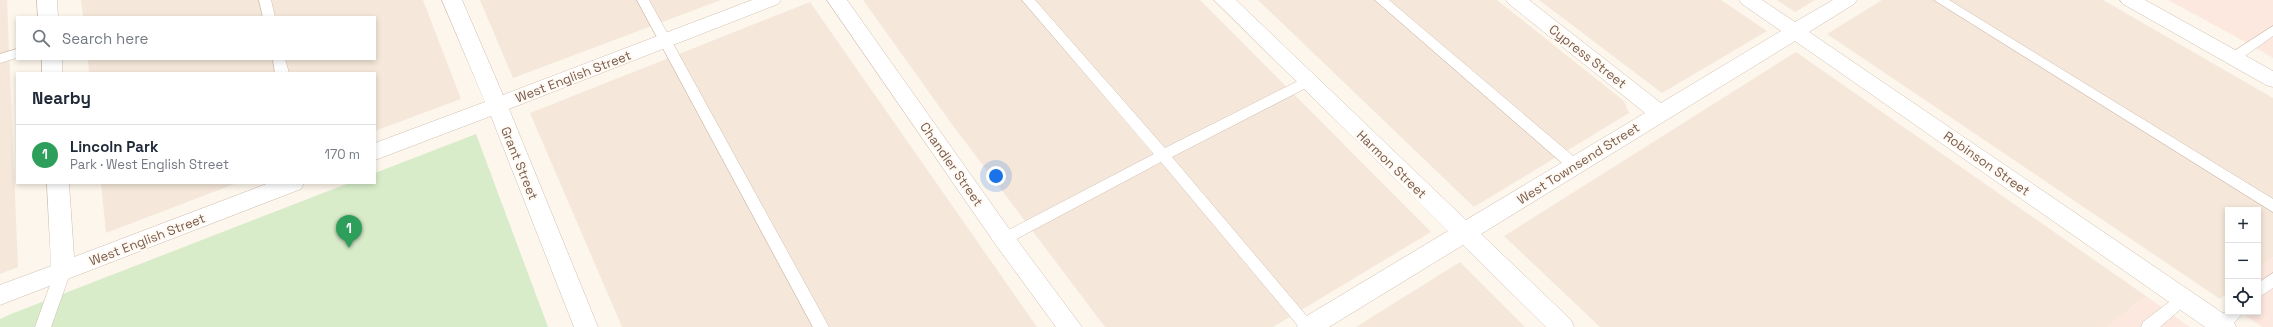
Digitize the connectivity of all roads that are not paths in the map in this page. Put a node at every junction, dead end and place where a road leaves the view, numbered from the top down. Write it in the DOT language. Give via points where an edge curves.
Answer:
graph roads {
  1 [pos="47,0"];
  2 [pos="265,0"];
  3 [pos="452,0"];
  4 [pos="643,0"];
  5 [pos="771,0"];
  6 [pos="837,0"];
  7 [pos="1028,0"];
  8 [pos="1224,0"];
  9 [pos="1381,0"];
  10 [pos="1516,0"];
  11 [pos="1749,0"];
  12 [pos="1847,0"];
  13 [pos="1940,0"];
  14 [pos="2130,0"];
  15 [pos="48,16"];
  16 [pos="269,16"];
  17 [pos="2273,30"];
  18 [pos="1795,31"];
  19 [pos="666,40"];
  20 [pos="16,53"];
  21 [pos="2233,58"];
  22 [pos="0,59"];
  23 [pos="52,60"];
  24 [pos="279,60"];
  25 [pos="52,72"];
  26 [pos="282,72"];
  27 [pos="2273,80"];
  28 [pos="1307,82"];
  29 [pos="497,105"];
  30 [pos="1660,113"];
  31 [pos="376,152"];
  32 [pos="1163,155"];
  33 [pos="1574,165"];
  34 [pos="58,184"];
  35 [pos="290,184"];
  36 [pos="2273,206"];
  37 [pos="1464,233"];
  38 [pos="1004,239"];
  39 [pos="63,271"];
  40 [pos="2273,279"];
  41 [pos="2261,289"];
  42 [pos="0,295"];
  43 [pos="2183,299"];
  44 [pos="2227,321"];
  45 [pos="43,327"];
  46 [pos="586,327"];
  47 [pos="821,327"];
  48 [pos="1070,327"];
  49 [pos="1308,327"];
  50 [pos="1562,327"];
  51 [pos="2149,327"];
  1 -- 15 [label="street"];
  2 -- 16 [label="lane"];
  3 -- 29 [label="street, Grant Street"];
  4 -- 19 [label="lane"];
  5 -- 19 [label="street, West English Street"];
  6 -- 38 [label="street, Chandler Street"];
  7 -- 32 [label="lane"];
  8 -- 28 [label="street, Harmon Street"];
  9 -- 33 [label="lane"];
  10 -- 30 [label="street, Cypress Street"];
  11 -- 18 [label="street, Robinson Street"];
  12 -- 18 [label="street, West Townsend Street"];
  13 -- 36 [label="lane"];
  14 -- 21 [label="street"];
  17 -- 21 [label="lane"];
  18 -- 30 [label="street, West Townsend Street"];
  18 -- 43 [label="street, Robinson Street"];
  19 -- 29 [label="street, West English Street"];
  19 -- 47 [label="lane"];
  20 -- 22 [label="lane"];
  21 -- 27 [label="street"];
  23 -- 25 [label="street"];
  24 -- 26 [label="lane"];
  28 -- 32 [label="lane"];
  28 -- 37 [label="street, Harmon Street"];
  29 -- 31 [label="street, West English Street"];
  29 -- 46 [label="street, Grant Street"];
  30 -- 33 [label="street, West Townsend Street"];
  32 -- 38 [label="lane"];
  32 -- 49 [label="lane"];
  33 -- 37 [label="street, West Townsend Street"];
  34 -- 39 [label="street"];
  35 -- 39 [label="street, West English Street"];
  37 -- 49 [label="street, West Townsend Street"];
  37 -- 50 [label="street, Harmon Street"];
  38 -- 48 [label="street, Chandler Street"];
  39 -- 42 [label="street, West English Street"];
  39 -- 45 [label="lane"];
  40 -- 41 [label="lane"];
  43 -- 44 [label="street, Robinson Street"];
  43 -- 51 [label="lane"];
}
